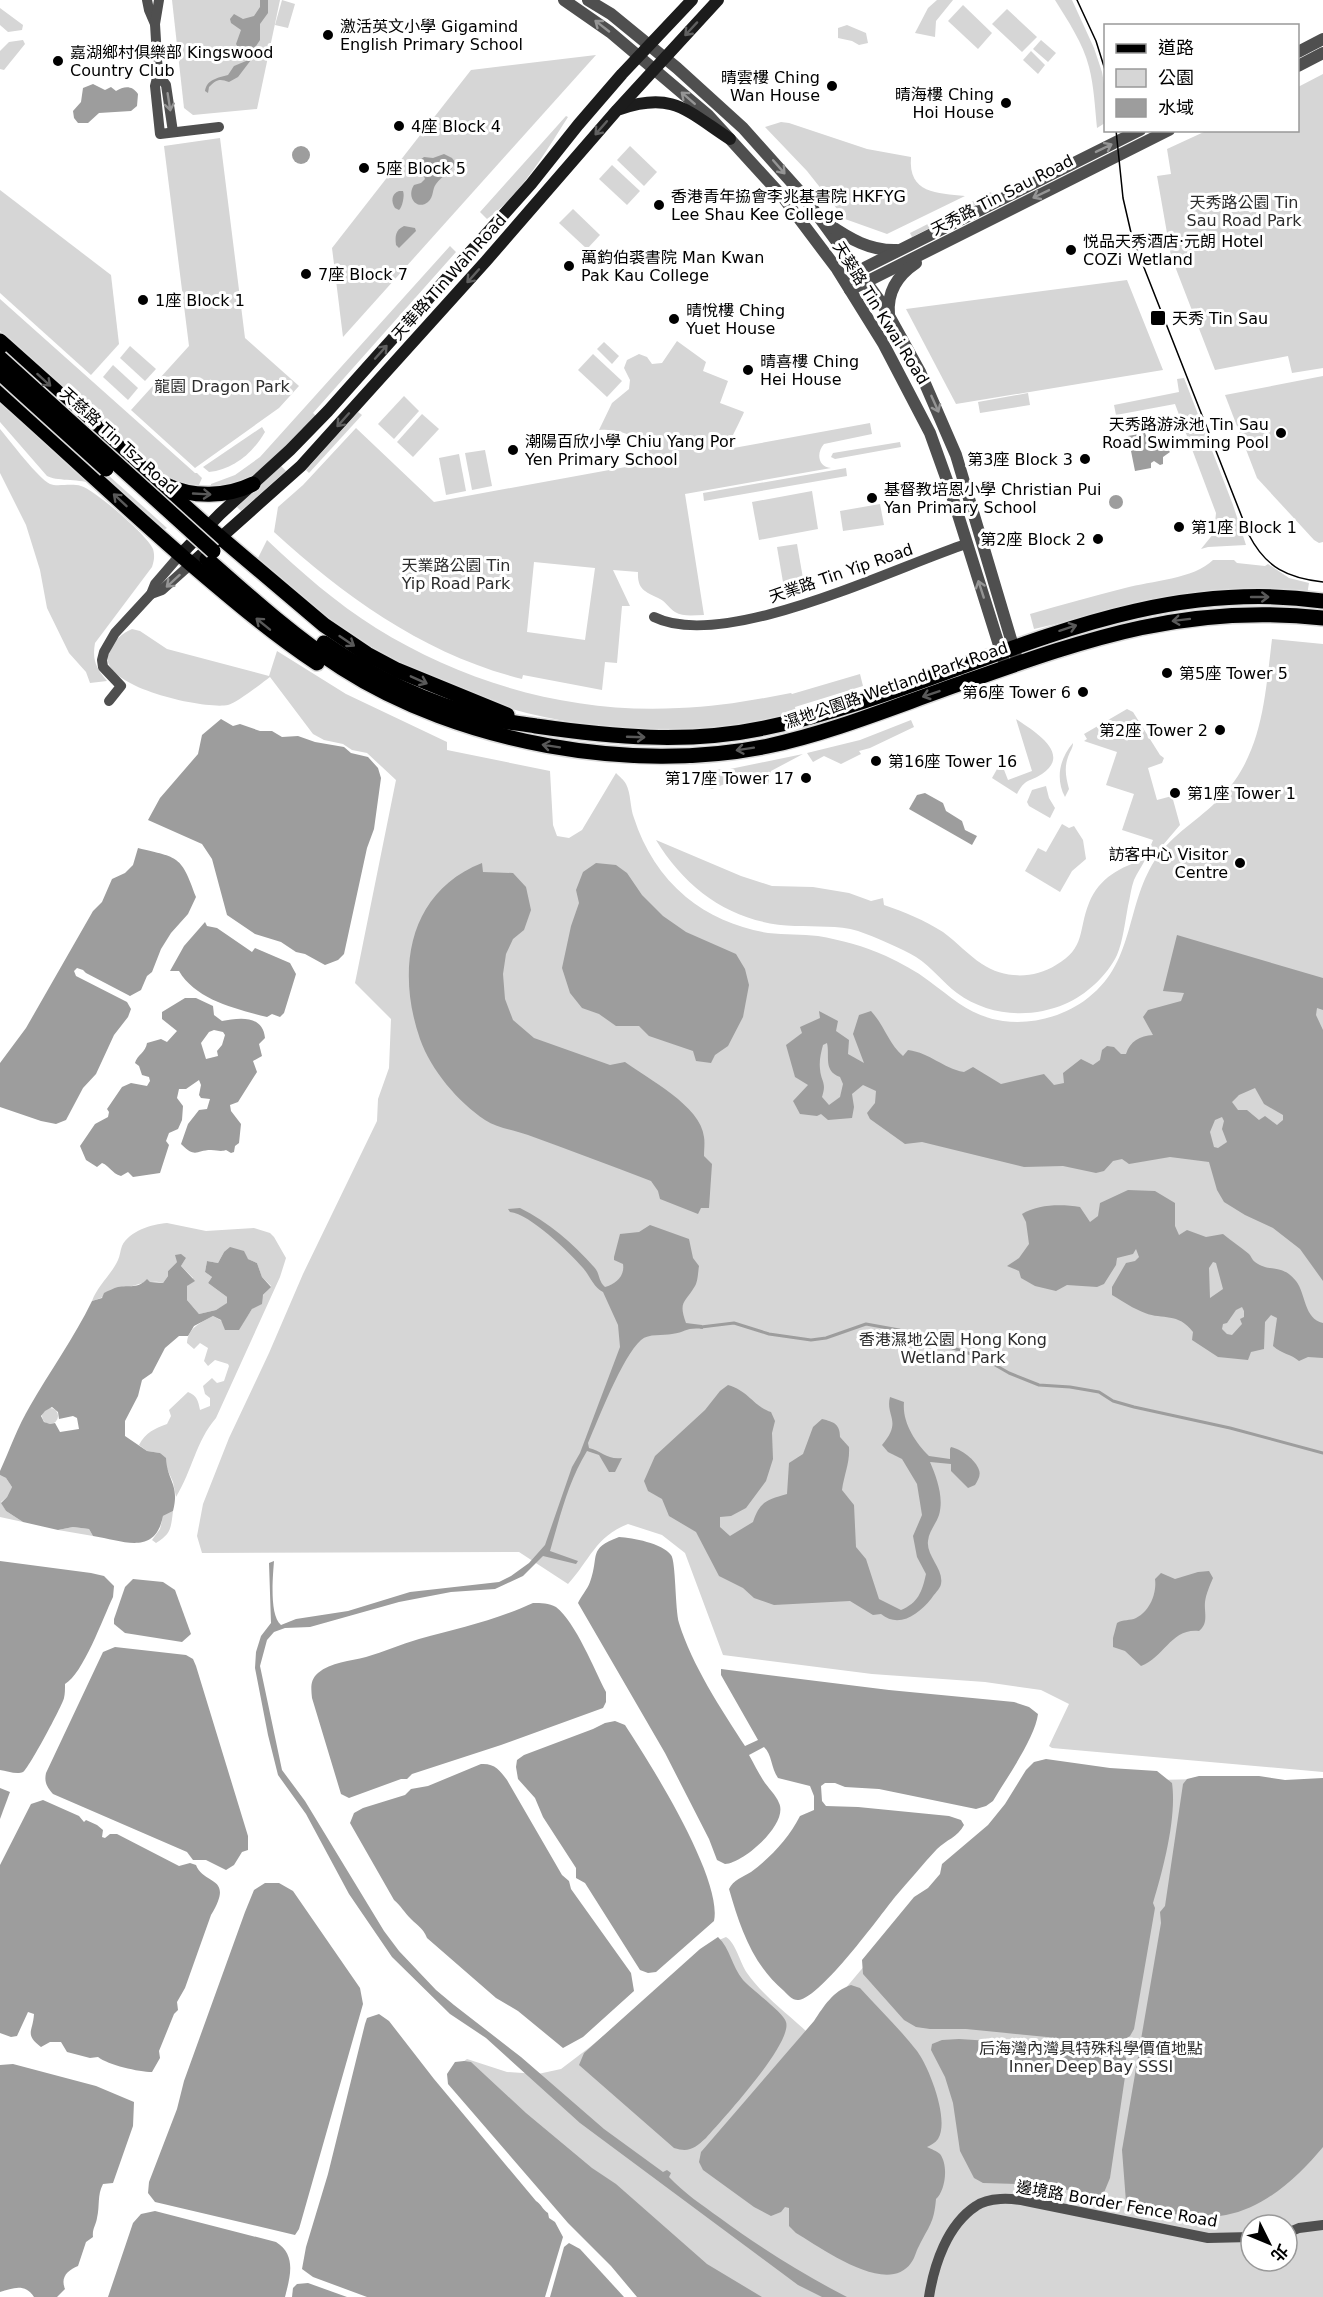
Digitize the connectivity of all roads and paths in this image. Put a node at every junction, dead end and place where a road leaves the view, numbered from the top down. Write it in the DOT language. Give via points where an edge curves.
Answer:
graph roads {
  1 [pos="147,0"];
  2 [pos="159,0"];
  3 [pos="564,0"];
  4 [pos="588,0"];
  5 [pos="692,0"];
  6 [pos="718,0"];
  7 [pos="155,24"];
  8 [pos="1323,39"];
  9 [pos="648,46"];
  10 [pos="1299,51"];
  11 [pos="1323,53"];
  12 [pos="638,56"];
  13 [pos="664,58"];
  14 [pos="1299,65"];
  15 [pos="654,69"];
  16 [pos="158,74"];
  17 [pos="617,110"];
  18 [pos="219,127"];
  19 [pos="173,132"];
  20 [pos="1136,132"];
  21 [pos="1164,132"];
  22 [pos="729,140"];
  23 [pos="822,219"];
  24 [pos="959,235"];
  25 [pos="902,249"];
  26 [pos="859,271"];
  27 [pos="867,281"];
  28 [pos="847,285"];
  29 [pos="889,315"];
  30 [pos="0,340"];
  31 [pos="0,358"];
  32 [pos="0,373"];
  33 [pos="0,392"];
  34 [pos="153,478"];
  35 [pos="253,484"];
  36 [pos="207,526"];
  37 [pos="221,537"];
  38 [pos="966,544"];
  39 [pos="210,555"];
  40 [pos="186,559"];
  41 [pos="1323,601"];
  42 [pos="654,617"];
  43 [pos="1323,618"];
  44 [pos="1004,648"];
  45 [pos="1012,665"];
  46 [pos="409,696"];
  47 [pos="109,701"];
  48 [pos="462,724"];
  49 [pos="536,726"];
  50 [pos="1323,2225"];
  51 [pos="1299,2228"];
  52 [pos="1239,2237"];
  53 [pos="929,2297"];
  1 -- 7 [label="street"];
  2 -- 7 [label="street"];
  12 -- 3 [label="street, 天葵路 Tin Kwai Road, one-way"];
  4 -- 9 [label="street, 天葵路 Tin Kwai Road"];
  5 -- 9 [label="main road, 天華路 Tin Wah Road"];
  6 -- 13 [label="main road, 天華路 Tin Wah Road, one-way"];
  7 -- 16 [label="street"];
  8 -- 10 [label="street"];
  9 -- 12 [label="main road, 天華路 Tin Wah Road"];
  9 -- 13 [label="street, 天葵路 Tin Kwai Road"];
  11 -- 14 [label="street"];
  12 -- 15 [label="street, 天葵路 Tin Kwai Road"];
  35 -- 12 [label="main road, 天華路 Tin Wah Road, one-way" via="350,387 531,184"];
  13 -- 15 [label="main road, 天華路 Tin Wah Road"];
  13 -- 23 [label="street, 天葵路 Tin Kwai Road, one-way" via="743,128"];
  15 -- 17 [label="main road, 天華路 Tin Wah Road"];
  22 -- 15 [label="street, 天葵路 Tin Kwai Road, one-way" via="708,115"];
  16 -- 19 [label="street, one-way" via="166,85"];
  16 -- 19 [label="street" via="155,86 160,134"];
  17 -- 22 [label="main road" via="646,101 669,103"];
  17 -- 37 [label="main road, 天華路 Tin Wah Road, one-way" via="324,441"];
  18 -- 19 [label="street"];
  25 -- 20 [label="street, 天秀路 Tin Sau Road, one-way"];
  21 -- 24 [label="street, 天秀路 Tin Sau Road, one-way"];
  22 -- 28 [label="street, 天葵路 Tin Kwai Road" via="802,221"];
  23 -- 25 [label="street" via="863,245"];
  23 -- 26 [label="street, 天葵路 Tin Kwai Road"];
  24 -- 27 [label="street, 天秀路 Tin Sau Road"];
  24 -- 29 [label="street" via="903,273 890,296"];
  25 -- 26 [label="street, 天秀路 Tin Sau Road"];
  26 -- 27 [label="street, 天葵路 Tin Kwai Road"];
  26 -- 28 [label="street, 天秀路 Tin Sau Road"];
  27 -- 28 [label="street, 天秀路 Tin Sau Road"];
  27 -- 29 [label="street, 天葵路 Tin Kwai Road"];
  28 -- 38 [label="street, 天葵路 Tin Kwai Road" via="923,417 950,486"];
  29 -- 44 [label="street, 天葵路 Tin Kwai Road, one-way" via="920,372 956,455"];
  30 -- 34 [label="main road, one-way"];
  31 -- 39 [label="main road, 天慈路 Tin Tsz Road, bridge"];
  32 -- 39 [label="main road, 天慈路 Tin Tsz Road, bridge"];
  40 -- 33 [label="main road, one-way"];
  34 -- 35 [label="main road, one-way" via="197,494 228,493"];
  34 -- 36 [label="main road"];
  35 -- 36 [label="main road, 天華路 Tin Wah Road"];
  36 -- 37 [label="main road"];
  36 -- 40 [label="main road, 天華路 Tin Wah Road"];
  37 -- 40 [label="main road, 天華路 Tin Wah Road"];
  37 -- 49 [label="main road, one-way" via="308,613 367,654 419,681"];
  38 -- 42 [label="street, 天業路 Tin Yip Road" via="767,615 692,627"];
  44 -- 38 [label="street, 天葵路 Tin Kwai Road, one-way"];
  39 -- 46 [label="main road, 濕地公園路 Wetland Park Road" via="267,612 321,654 365,681"];
  40 -- 47 [label="street" via="162,590 152,594 115,633 104,652 103,667 121,686"];
  48 -- 40 [label="main road, one-way" via="435,723 343,680 273,633"];
  44 -- 41 [label="main road, 濕地公園路 Wetland Park Road, one-way" via="1108,616 1168,604 1249,597"];
  43 -- 45 [label="main road, 濕地公園路 Wetland Park Road, one-way" via="1259,614 1170,621 1112,633"];
  44 -- 45 [label="street, 天葵路 Tin Kwai Road"];
  49 -- 44 [label="main road, 濕地公園路 Wetland Park Road, one-way" via="638,737 729,734 803,719 888,694 931,670"];
  45 -- 48 [label="main road, 濕地公園路 Wetland Park Road, one-way" via="829,730 732,751 637,755 580,750 524,741"];
  46 -- 48 [label="main road, 濕地公園路 Wetland Park Road"];
  46 -- 49 [label="main road, 濕地公園路 Wetland Park Road" via="484,717"];
  50 -- 51 [label="street"];
  52 -- 53 [label="street, 邊境路 Border Fence Road" via="1208,2238 1011,2198 993,2201 976,2206 958,2223 944,2245"];
}
